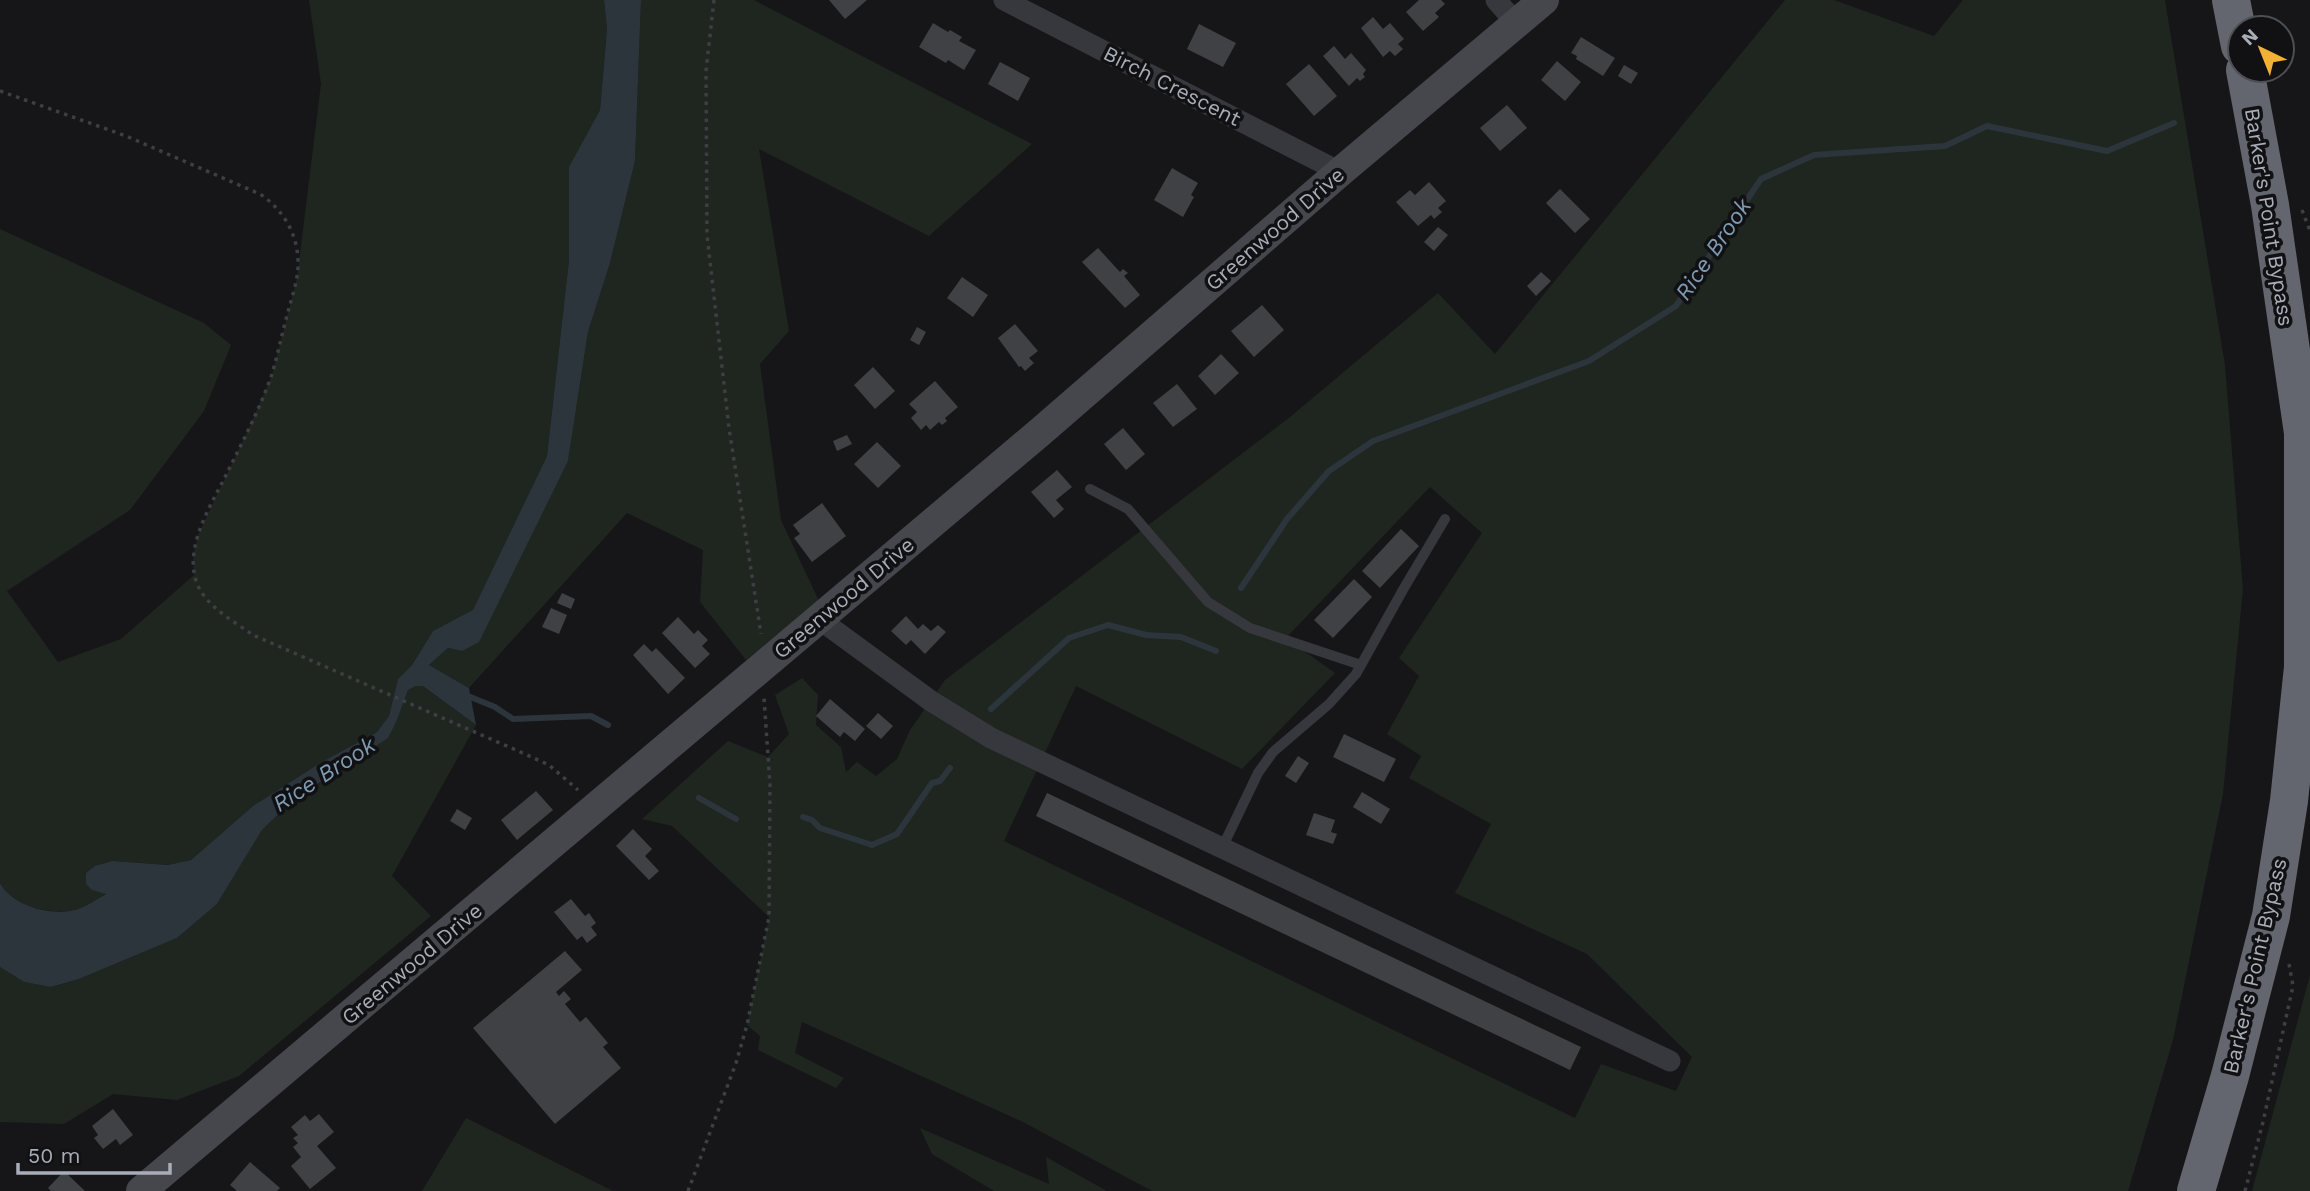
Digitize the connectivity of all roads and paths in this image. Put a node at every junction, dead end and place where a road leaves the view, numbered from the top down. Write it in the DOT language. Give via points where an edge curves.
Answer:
graph roads {
  1 [pos="714,0"];
  2 [pos="1004,0"];
  3 [pos="1496,0"];
  4 [pos="1544,0"];
  5 [pos="1516,23"];
  6 [pos="2248,84"];
  7 [pos="0,90"];
  8 [pos="1340,172"];
  9 [pos="1090,489"];
  10 [pos="1446,519"];
  11 [pos="819,619"];
  12 [pos="763,646"];
  13 [pos="1361,665"];
  14 [pos="764,692"];
  15 [pos="595,808"];
  16 [pos="1222,848"];
  17 [pos="1670,1061"];
  18 [pos="141,1191"];
  19 [pos="688,1191"];
  20 [pos="2196,1191"];
  1 -- 12 [label="path" via="706,71 707,235 729,428"];
  2 -- 8 [label="street, Birch Crescent"];
  3 -- 5 [label="street"];
  4 -- 5 [label="main road, Greenwood Drive"];
  5 -- 8 [label="main road, Greenwood Drive"];
  6 -- 20 [label="highway, Barker's Point Bypass" via="2303,433 2303,667 2271,916"];
  7 -- 15 [label="path" via="126,136 260,194 276,205 288,222 298,260 296,278 272,374 198,535 193,556 200,593 253,635 549,765"];
  8 -- 11 [label="main road, Greenwood Drive"];
  9 -- 13 [label="lane" via="1128,509 1208,603 1250,628"];
  10 -- 13 [label="lane"];
  11 -- 15 [label="main road, Greenwood Drive"];
  11 -- 16 [label="street" via="931,701 992,738"];
  13 -- 16 [label="lane" via="1329,704 1273,752"];
  14 -- 19 [label="path" via="770,785 769,917 736,1063"];
  15 -- 18 [label="main road, Greenwood Drive"];
  16 -- 17 [label="street"];
}
